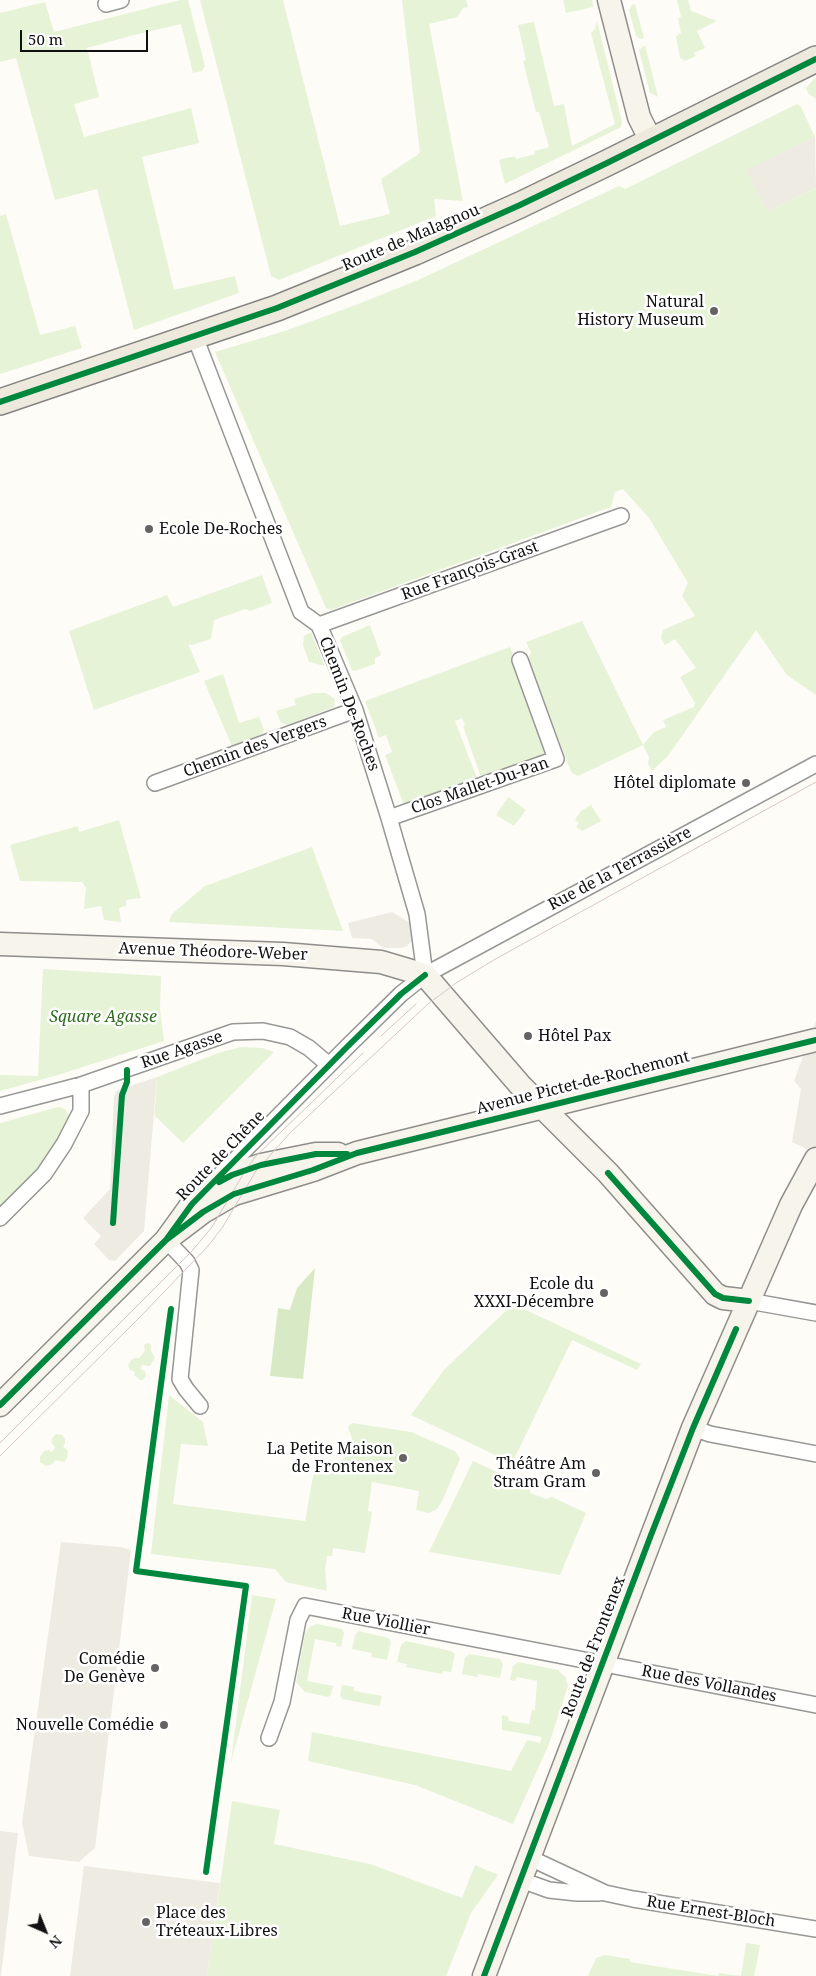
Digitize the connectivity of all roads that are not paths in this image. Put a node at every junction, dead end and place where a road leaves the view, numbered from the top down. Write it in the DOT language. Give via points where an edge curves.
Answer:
graph roads {
  1 [pos="121,0"];
  2 [pos="608,0"];
  3 [pos="106,4"];
  4 [pos="816,59"];
  5 [pos="651,142"];
  6 [pos="195,337"];
  7 [pos="0,402"];
  8 [pos="621,516"];
  9 [pos="319,625"];
  10 [pos="520,660"];
  11 [pos="355,710"];
  12 [pos="816,764"];
  13 [pos="155,784"];
  14 [pos="389,818"];
  15 [pos="0,944"];
  16 [pos="425,974"];
  17 [pos="816,1040"];
  18 [pos="329,1065"];
  19 [pos="81,1085"];
  20 [pos="0,1106"];
  21 [pos="542,1108"];
  22 [pos="357,1154"];
  23 [pos="816,1159"];
  24 [pos="207,1189"];
  25 [pos="0,1218"];
  26 [pos="166,1240"];
  27 [pos="749,1301"];
  28 [pos="816,1313"];
  29 [pos="0,1405"];
  30 [pos="200,1406"];
  31 [pos="693,1428"];
  32 [pos="816,1454"];
  33 [pos="602,1664"];
  34 [pos="816,1704"];
  35 [pos="269,1738"];
  36 [pos="530,1858"];
  37 [pos="521,1880"];
  38 [pos="606,1893"];
  39 [pos="816,1929"];
  40 [pos="484,1976"];
  1 -- 3 [label="street"];
  2 -- 5 [label="main road" via="639,117"];
  4 -- 5 [label="main road, Route de Malagnou"];
  5 -- 6 [label="main road, Route de Malagnou" via="415,252 277,308"];
  6 -- 7 [label="main road, Route de Malagnou"];
  6 -- 9 [label="street, Chemin De-Roches" via="302,612"];
  8 -- 9 [label="street, Rue François-Grast"];
  9 -- 11 [label="street, Chemin De-Roches"];
  10 -- 14 [label="street, Clos Mallet-Du-Pan" via="556,759"];
  11 -- 13 [label="street, Chemin des Vergers"];
  11 -- 14 [label="street, Chemin De-Roches"];
  12 -- 16 [label="street, Rue de la Terrassière"];
  14 -- 16 [label="street, Chemin De-Roches" via="417,914"];
  15 -- 16 [label="main road, Avenue Théodore-Weber" via="283,954 381,962"];
  16 -- 18 [label="street, Route de Chêne"];
  16 -- 21 [label="main road"];
  17 -- 21 [label="main road, Avenue Pictet-de-Rochemont"];
  18 -- 19 [label="street, Rue Agasse" via="290,1036 263,1031 233,1032"];
  18 -- 24 [label="street, Route de Chêne"];
  19 -- 20 [label="street, Rue Agasse"];
  19 -- 25 [label="street" via="81,1111 64,1144 44,1174"];
  21 -- 22 [label="main road, Avenue Pictet-de-Rochemont"];
  21 -- 27 [label="main road" via="608,1173 715,1294"];
  22 -- 24 [label="main road, Avenue Pictet-de-Rochemont" via="316,1154 261,1165 232,1175"];
  22 -- 26 [label="main road, Avenue Pictet-de-Rochemont" via="237,1192"];
  23 -- 27 [label="main road, Route de Frontenex"];
  24 -- 26 [label="main road, Route de Chêne"];
  26 -- 29 [label="main road, Route de Chêne"];
  26 -- 30 [label="street" via="191,1270 180,1379"];
  27 -- 28 [label="street"];
  27 -- 31 [label="main road, Route de Frontenex"];
  31 -- 32 [label="street"];
  31 -- 33 [label="main road, Route de Frontenex"];
  33 -- 34 [label="street, Rue des Vollandes"];
  33 -- 35 [label="street, Rue Viollier" via="305,1606 298,1620 282,1702"];
  33 -- 36 [label="main road, Route de Frontenex"];
  36 -- 37 [label="main road, Route de Frontenex"];
  36 -- 38 [label="street, Rue Ernest-Bloch"];
  37 -- 38 [label="street, Rue Ernest-Bloch" via="549,1890"];
  37 -- 40 [label="main road, Route de Frontenex"];
  38 -- 39 [label="street, Rue Ernest-Bloch"];
}
